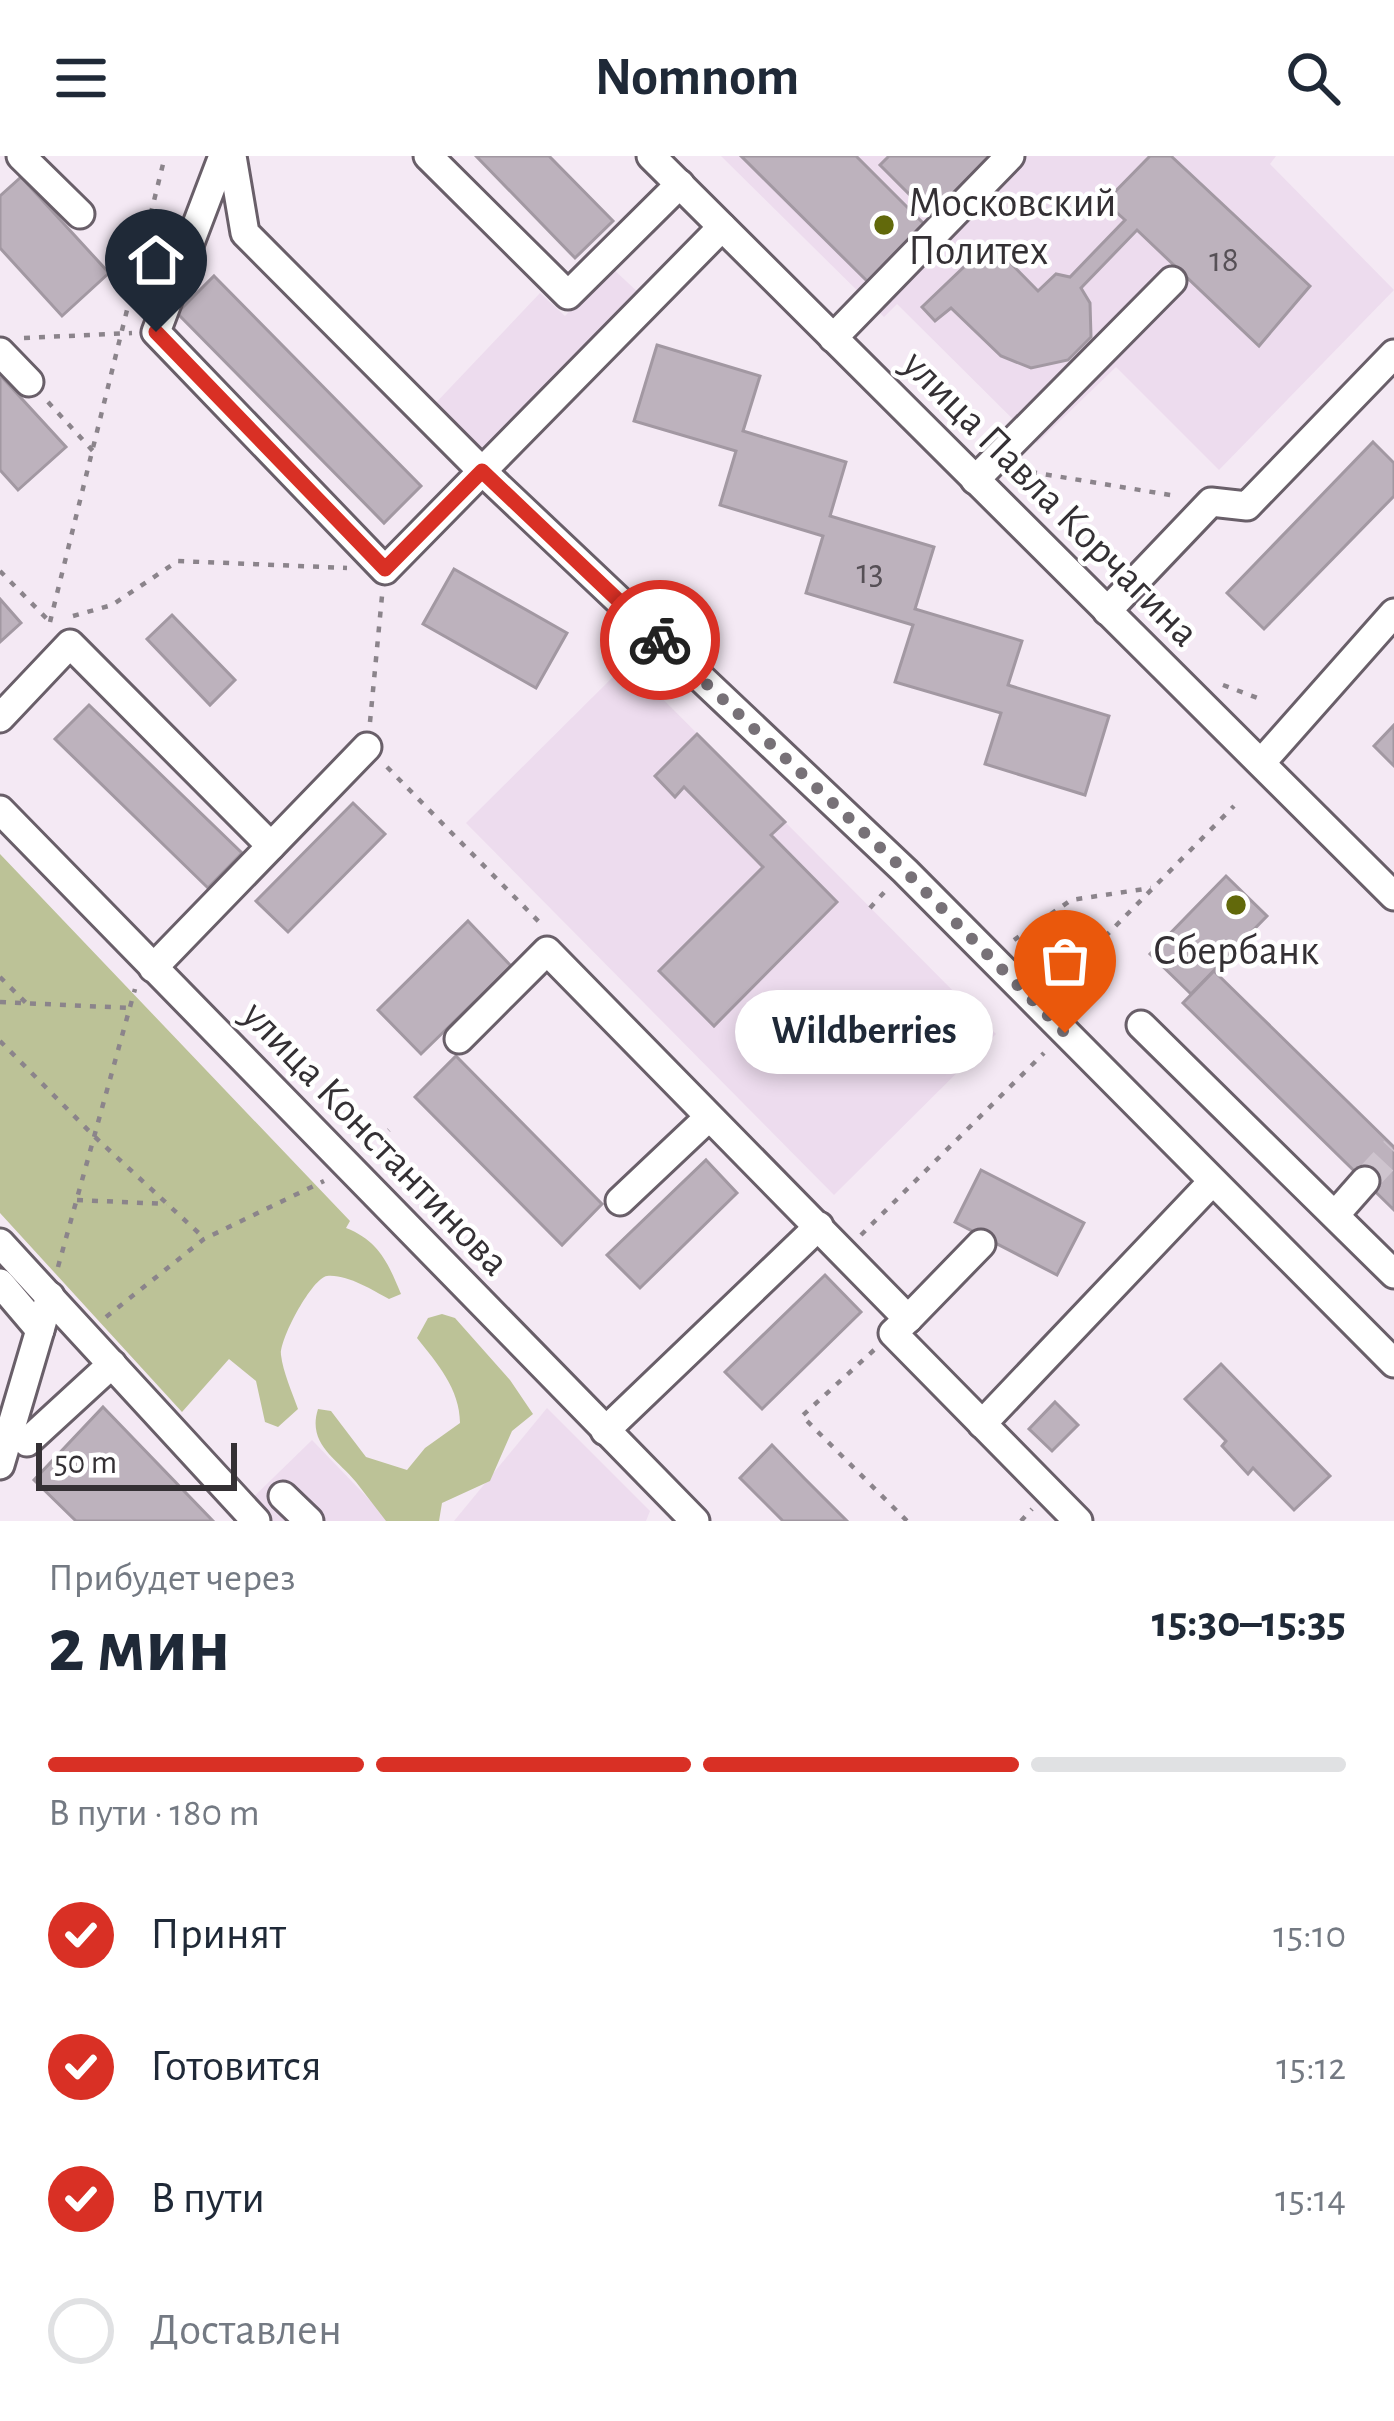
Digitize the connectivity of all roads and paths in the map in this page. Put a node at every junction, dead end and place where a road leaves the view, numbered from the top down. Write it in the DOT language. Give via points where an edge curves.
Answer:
graph roads {
  1 [pos="21,156"];
  2 [pos="165,156"];
  3 [pos="227,156"];
  4 [pos="428,156"];
  5 [pos="651,156"];
  6 [pos="1010,156"];
  7 [pos="680,184"];
  8 [pos="80,214"];
  9 [pos="722,227"];
  10 [pos="1172,281"];
  11 [pos="156,332"];
  12 [pos="122,333"];
  13 [pos="833,338"];
  14 [pos="10,345"];
  15 [pos="1394,354"];
  16 [pos="29,382"];
  17 [pos="93,451"];
  18 [pos="482,471"];
  19 [pos="1031,472"];
  20 [pos="975,480"];
  21 [pos="1211,502"];
  22 [pos="385,569"];
  23 [pos="0,571"];
  24 [pos="1164,603"];
  25 [pos="1107,611"];
  26 [pos="1394,613"];
  27 [pos="50,622"];
  28 [pos="1163,630"];
  29 [pos="70,631"];
  30 [pos="1216,683"];
  31 [pos="1263,700"];
  32 [pos="0,718"];
  33 [pos="367,747"];
  34 [pos="1261,763"];
  35 [pos="1234,806"];
  36 [pos="0,811"];
  37 [pos="272,846"];
  38 [pos="1388,879"];
  39 [pos="1151,889"];
  40 [pos="547,951"];
  41 [pos="989,957"];
  42 [pos="1084,958"];
  43 [pos="154,968"];
  44 [pos="0,977"];
  45 [pos="0,1002"];
  46 [pos="26,1003"];
  47 [pos="130,1008"];
  48 [pos="1141,1025"];
  49 [pos="1065,1033"];
  50 [pos="459,1040"];
  51 [pos="0,1041"];
  52 [pos="709,1117"];
  53 [pos="389,1130"];
  54 [pos="94,1137"];
  55 [pos="350,1169"];
  56 [pos="1212,1181"];
  57 [pos="1365,1181"];
  58 [pos="77,1201"];
  59 [pos="620,1201"];
  60 [pos="167,1204"];
  61 [pos="1335,1215"];
  62 [pos="819,1226"];
  63 [pos="204,1239"];
  64 [pos="0,1243"];
  65 [pos="981,1244"];
  66 [pos="844,1252"];
  67 [pos="1394,1274"];
  68 [pos="9,1279"];
  69 [pos="50,1296"];
  70 [pos="901,1326"];
  71 [pos="40,1330"];
  72 [pos="85,1334"];
  73 [pos="1394,1363"];
  74 [pos="112,1364"];
  75 [pos="11,1386"];
  76 [pos="982,1424"];
  77 [pos="605,1431"];
  78 [pos="27,1442"];
  79 [pos="0,1465"];
  80 [pos="283,1496"];
  81 [pos="256,1521"];
  82 [pos="309,1521"];
  83 [pos="695,1521"];
  84 [pos="908,1521"];
  85 [pos="1078,1521"];
  1 -- 8 [label="street"];
  2 -- 12 [label="path"];
  3 -- 11 [label="street"];
  3 -- 18 [label="street" via="245,233"];
  4 -- 7 [label="street" via="568,295"];
  5 -- 7 [label="street, улица Павла Корчагина"];
  6 -- 13 [label="street"];
  7 -- 9 [label="street, улица Павла Корчагина"];
  9 -- 13 [label="street, улица Павла Корчагина"];
  9 -- 18 [label="street"];
  10 -- 20 [label="street"];
  11 -- 12 [label="path"];
  11 -- 22 [label="street"];
  12 -- 14 [label="path"];
  12 -- 17 [label="path"];
  13 -- 20 [label="street, улица Павла Корчагина"];
  14 -- 16 [label="street"];
  15 -- 21 [label="street" via="1247,506"];
  16 -- 17 [label="path"];
  17 -- 27 [label="path"];
  18 -- 22 [label="street"];
  18 -- 41 [label="street"];
  19 -- 21 [label="path"];
  20 -- 25 [label="street, улица Павла Корчагина"];
  21 -- 25 [label="street"];
  22 -- 29 [label="path" via="178,561"];
  22 -- 33 [label="path"];
  23 -- 27 [label="path"];
  24 -- 28 [label="path" via="1150,618"];
  25 -- 34 [label="street, улица Павла Корчагина"];
  26 -- 34 [label="street"];
  27 -- 29 [label="path"];
  29 -- 32 [label="street"];
  29 -- 37 [label="street"];
  30 -- 31 [label="path"];
  33 -- 37 [label="street"];
  33 -- 40 [label="path" via="549,932"];
  34 -- 38 [label="street, улица Павла Корчагина"];
  35 -- 39 [label="path"];
  36 -- 43 [label="street, улица Константинова"];
  37 -- 43 [label="street"];
  39 -- 41 [label="path" via="1071,900"];
  39 -- 42 [label="path"];
  40 -- 50 [label="street"];
  40 -- 52 [label="street"];
  41 -- 49 [label="street"];
  43 -- 47 [label="path"];
  43 -- 55 [label="street, улица Константинова"];
  44 -- 46 [label="path"];
  45 -- 46 [label="path"];
  46 -- 47 [label="path"];
  47 -- 54 [label="path"];
  48 -- 61 [label="street"];
  49 -- 56 [label="street"];
  49 -- 66 [label="path"];
  51 -- 54 [label="path"];
  52 -- 59 [label="street"];
  52 -- 62 [label="street"];
  53 -- 55 [label="path"];
  54 -- 58 [label="path"];
  54 -- 60 [label="path"];
  55 -- 63 [label="path"];
  55 -- 77 [label="street, улица Константинова"];
  56 -- 73 [label="street"];
  56 -- 76 [label="street"];
  57 -- 61 [label="street"];
  58 -- 60 [label="path"];
  58 -- 69 [label="path"];
  60 -- 63 [label="path"];
  61 -- 67 [label="street"];
  62 -- 66 [label="street"];
  62 -- 77 [label="street"];
  63 -- 72 [label="path"];
  64 -- 68 [label="street"];
  65 -- 70 [label="street"];
  66 -- 70 [label="street"];
  68 -- 69 [label="street"];
  68 -- 71 [label="street"];
  69 -- 71 [label="street"];
  69 -- 72 [label="street"];
  70 -- 76 [label="street"];
  70 -- 84 [label="path" via="802,1416"];
  71 -- 75 [label="street"];
  72 -- 74 [label="street"];
  74 -- 78 [label="street"];
  74 -- 81 [label="street"];
  75 -- 79 [label="street"];
  76 -- 85 [label="street"];
  77 -- 83 [label="street, улица Константинова"];
  80 -- 82 [label="street"];
}
